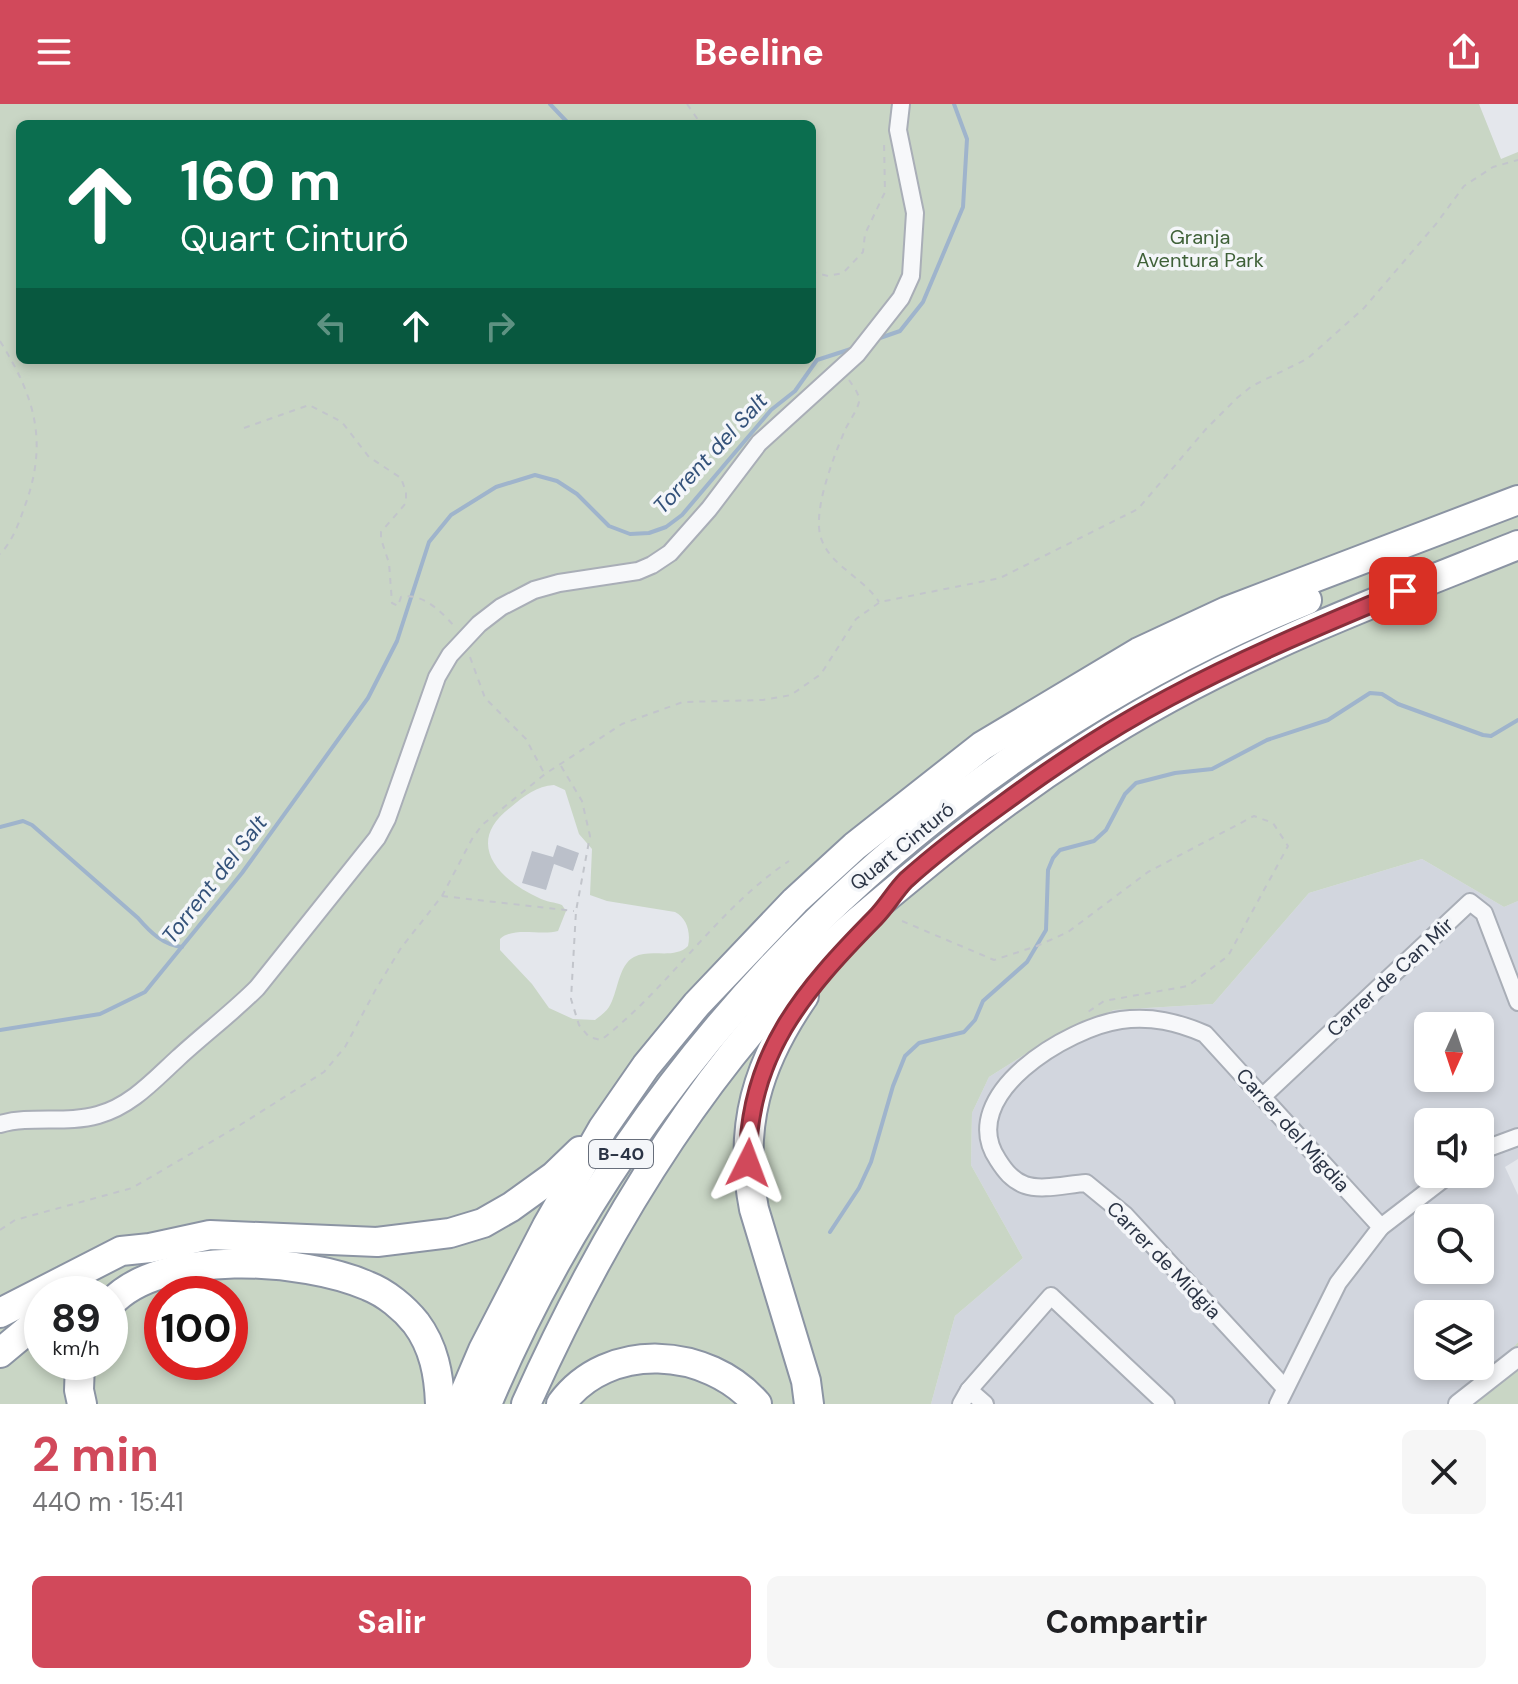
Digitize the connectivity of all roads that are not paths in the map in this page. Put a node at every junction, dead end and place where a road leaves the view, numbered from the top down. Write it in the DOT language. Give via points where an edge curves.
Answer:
graph roads {
  1 [pos="901,104"];
  2 [pos="1518,500"];
  3 [pos="1518,515"];
  4 [pos="1518,545"];
  5 [pos="905,882"];
  6 [pos="1518,1002"];
  7 [pos="1205,1034"];
  8 [pos="1262,1097"];
  9 [pos="0,1124"];
  10 [pos="603,1128"];
  11 [pos="1518,1137"];
  12 [pos="1494,1146"];
  13 [pos="1432,1188"];
  14 [pos="1381,1227"];
  15 [pos="150,1248"];
  16 [pos="97,1276"];
  17 [pos="128,1289"];
  18 [pos="0,1313"];
  19 [pos="24,1333"];
  20 [pos="0,1353"];
  21 [pos="1518,1357"];
  22 [pos="79,1380"];
  23 [pos="811,1396"];
  24 [pos="1282,1396"];
  25 [pos="965,1397"];
  26 [pos="82,1404"];
  27 [pos="440,1404"];
  28 [pos="460,1404"];
  29 [pos="487,1404"];
  30 [pos="526,1404"];
  31 [pos="561,1404"];
  32 [pos="757,1404"];
  33 [pos="985,1404"];
  34 [pos="1166,1404"];
  35 [pos="1458,1404"];
  1 -- 9 [label="street" via="898,130 915,213 911,276 901,298 857,354 759,443 670,553 638,571 534,590 501,607 464,640 437,677 377,838 257,988 159,1077 115,1108 81,1118"];
  2 -- 10 [label="highway" via="1227,611 1139,652 982,746 855,846 795,901 697,1004"];
  3 -- 29 [label="highway, Quart Cinturó / B-40" via="1285,608 1137,681 1023,752 862,877 718,1026 628,1143 556,1258"];
  4 -- 5 [label="highway, Quart Cinturó / B-40" via="1345,615 1170,697 1053,768"];
  5 -- 23 [label="highway" via="812,985 784,1026 760,1076 751,1113 748,1180 754,1209"];
  5 -- 30 [label="highway, Quart Cinturó / B-40" via="803,973 695,1106 620,1217"];
  6 -- 8 [label="street, Carrer de Can Mir" via="1484,913 1470,902"];
  7 -- 8 [label="street, Carrer del Migdia"];
  7 -- 24 [label="street, Carrer de Midgia" via="1179,1022 1145,1018 1118,1020 1064,1038 1003,1090 989,1115 988,1132 993,1154 1013,1179 1028,1186 1086,1183 1125,1215"];
  8 -- 14 [label="street, Carrer del Migdia"];
  10 -- 15 [label="highway" via="529,1196 483,1223 450,1233 377,1242 210,1235"];
  10 -- 28 [label="highway" via="523,1269"];
  11 -- 12 [label="street"];
  13 -- 14 [label="street"];
  14 -- 24 [label="street" via="1338,1283"];
  15 -- 16 [label="highway"];
  15 -- 18 [label="highway" via="121,1251"];
  17 -- 27 [label="highway" via="148,1279 216,1265 315,1270 369,1286 416,1324 435,1362"];
  19 -- 20 [label="highway"];
  21 -- 35 [label="street"];
  22 -- 26 [label="highway"];
  25 -- 33 [label="street"];
  25 -- 34 [label="street" via="1051,1296"];
  31 -- 32 [label="highway" via="569,1392 599,1372 658,1358 720,1373"];
}
